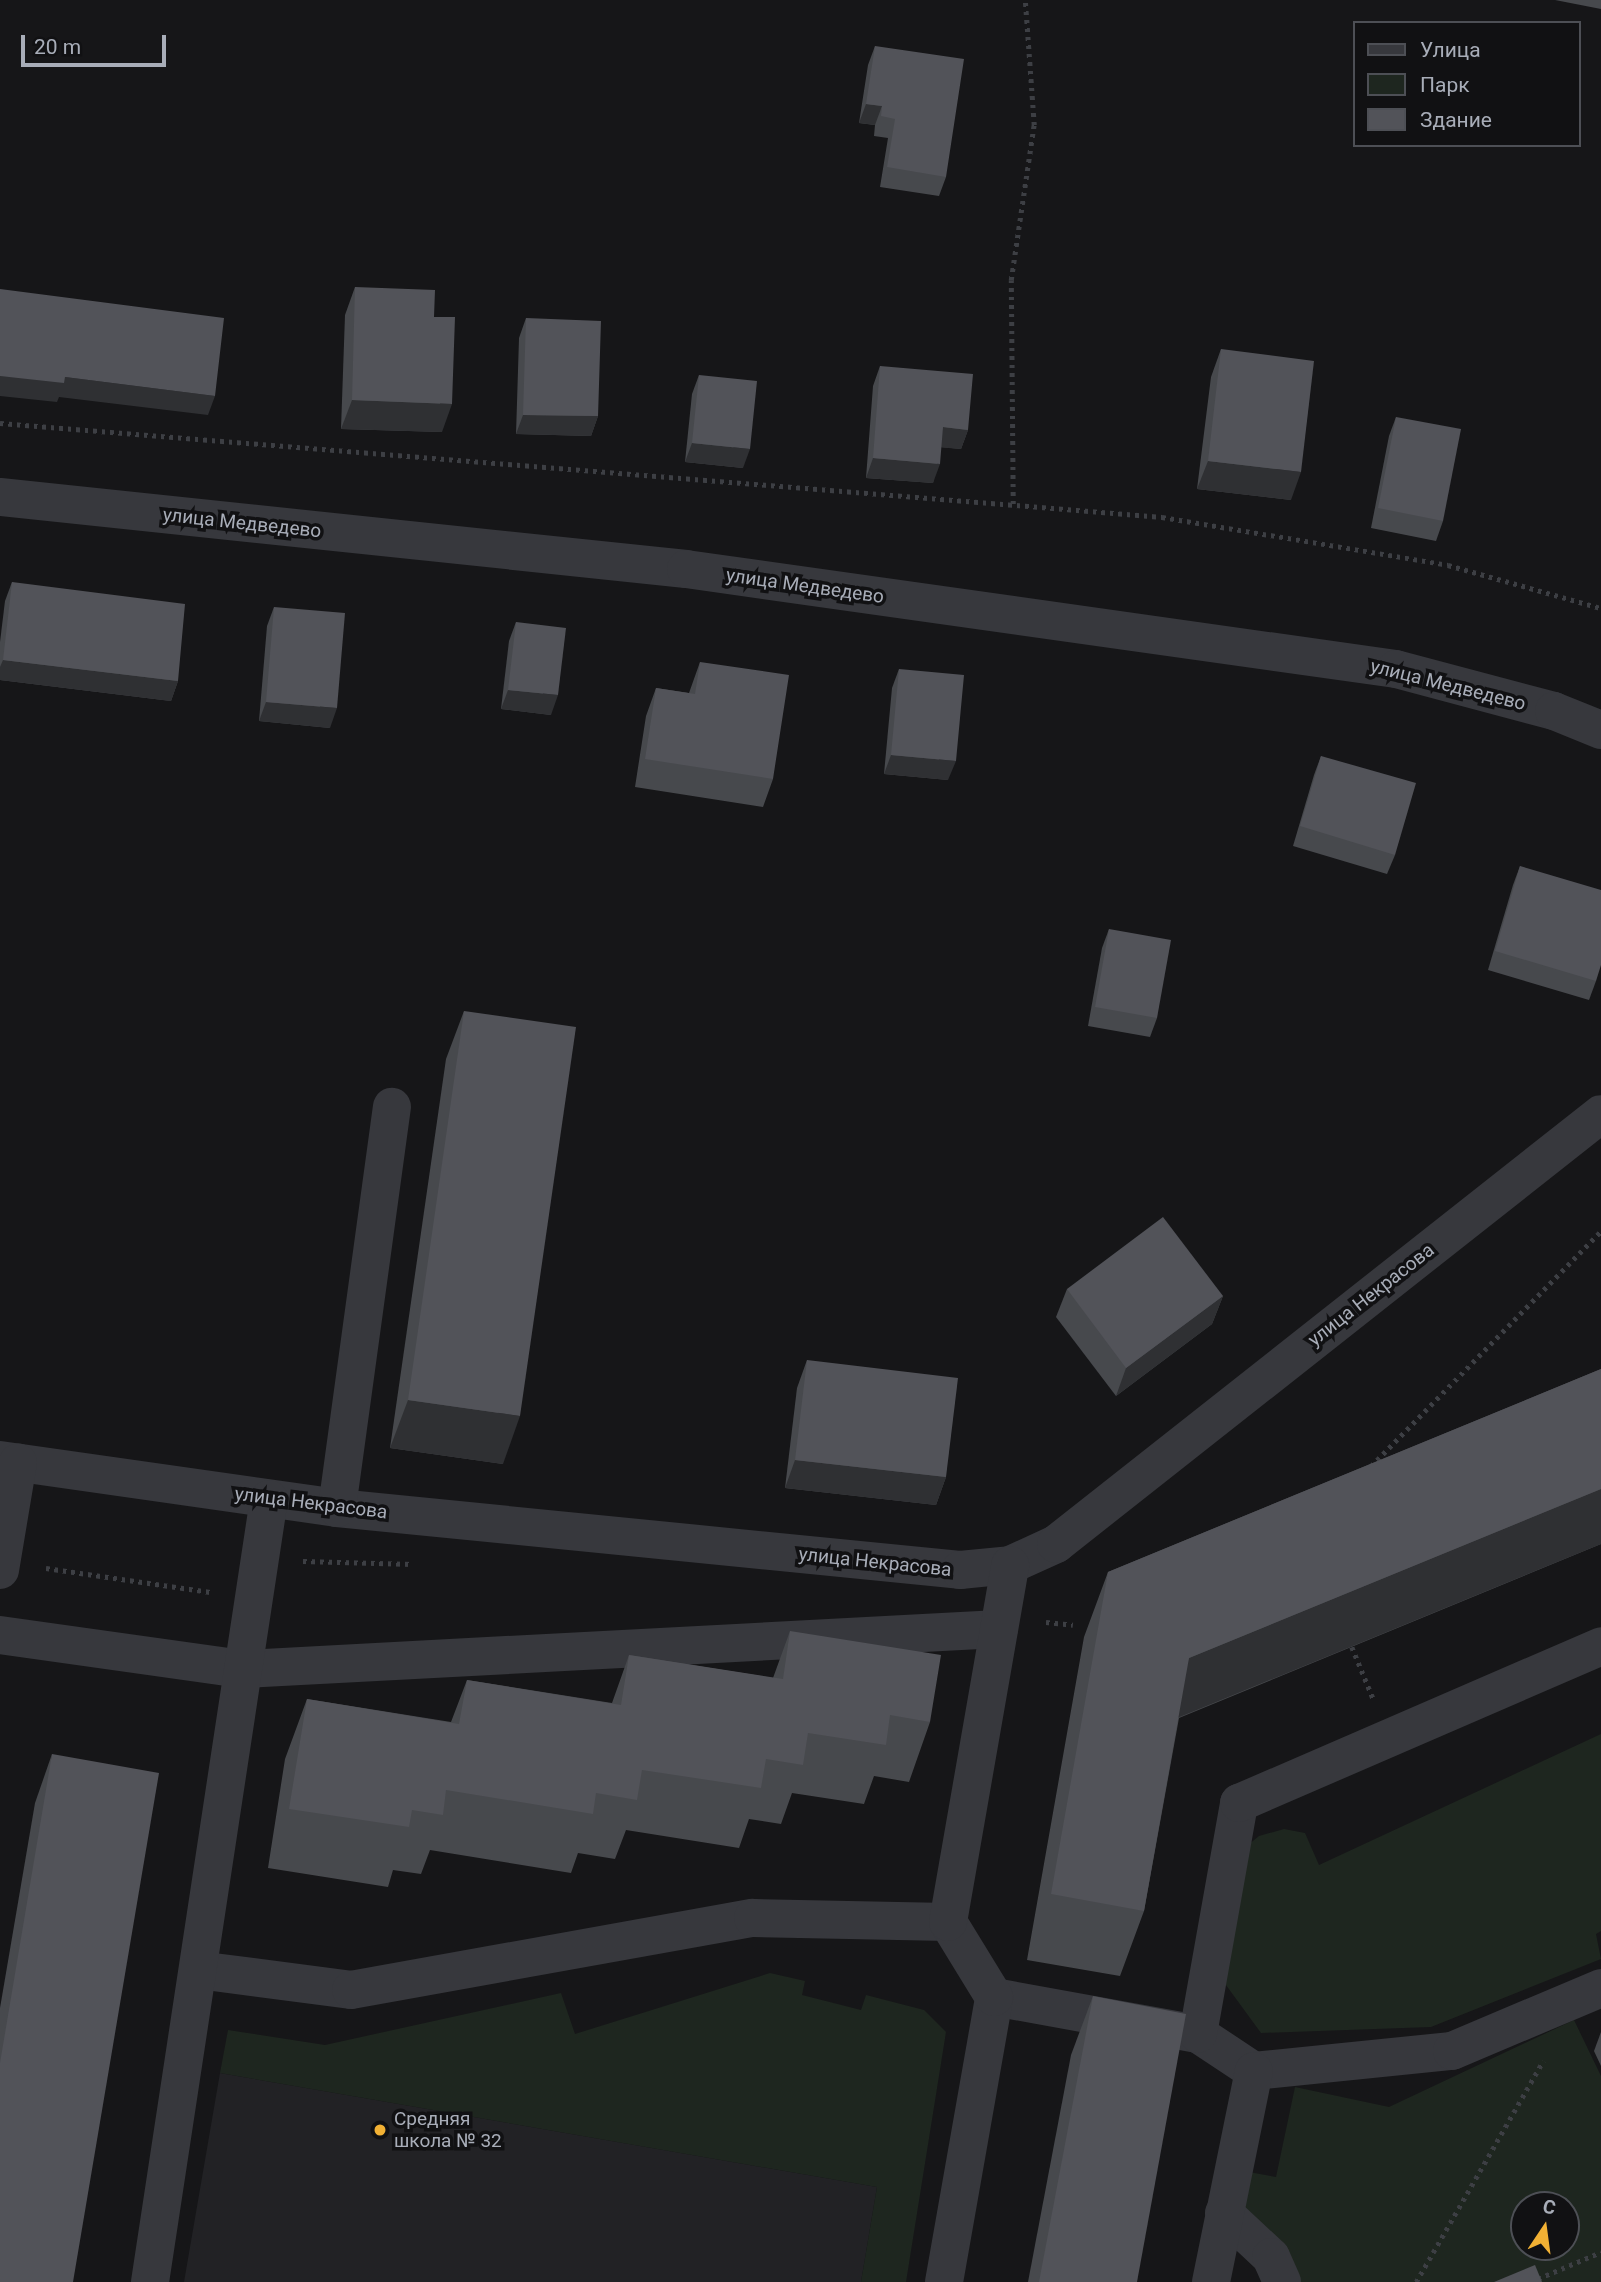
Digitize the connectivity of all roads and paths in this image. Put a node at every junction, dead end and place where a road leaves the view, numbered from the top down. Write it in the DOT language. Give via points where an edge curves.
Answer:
graph roads {
  1 [pos="1025,0"];
  2 [pos="0,423"];
  3 [pos="0,497"];
  4 [pos="1013,504"];
  5 [pos="1601,608"];
  6 [pos="1601,730"];
  7 [pos="392,1107"];
  8 [pos="1601,1114"];
  9 [pos="1601,1231"];
  10 [pos="9,1461"];
  11 [pos="1363,1473"];
  12 [pos="269,1499"];
  13 [pos="337,1508"];
  14 [pos="421,1564"];
  15 [pos="1010,1565"];
  16 [pos="1,1566"];
  17 [pos="254,1599"];
  18 [pos="1000,1624"];
  19 [pos="1073,1625"];
  20 [pos="0,1635"];
  21 [pos="1601,1646"];
  22 [pos="1352,1647"];
  23 [pos="243,1669"];
  24 [pos="1389,1737"];
  25 [pos="948,1923"];
  26 [pos="198,1970"];
  27 [pos="1601,1988"];
  28 [pos="994,1997"];
  29 [pos="1198,2034"];
  30 [pos="1545,2057"];
  31 [pos="1254,2071"];
  32 [pos="1224,2213"];
  33 [pos="1601,2252"];
  34 [pos="150,2282"];
  35 [pos="944,2282"];
  36 [pos="1211,2282"];
  37 [pos="1282,2282"];
  38 [pos="1416,2282"];
  39 [pos="1530,2282"];
  1 -- 4 [label="path" via="1034,125 1011,280"];
  2 -- 4 [label="path"];
  3 -- 6 [label="street, улица Медведево" via="686,569 1396,669 1554,711"];
  4 -- 5 [label="path" via="1162,517 1448,565"];
  7 -- 13 [label="street"];
  8 -- 15 [label="street, улица Некрасова" via="1056,1544"];
  9 -- 11 [label="path"];
  10 -- 12 [label="street, улица Некрасова"];
  10 -- 16 [label="street"];
  12 -- 13 [label="street, улица Некрасова"];
  12 -- 17 [label="street"];
  13 -- 15 [label="street, улица Некрасова" via="960,1570"];
  14 -- 17 [label="path" via="300,1561 284,1604"];
  15 -- 18 [label="street"];
  16 -- 17 [label="path"];
  17 -- 23 [label="street"];
  18 -- 19 [label="path"];
  18 -- 23 [label="street"];
  18 -- 25 [label="street"];
  20 -- 23 [label="street"];
  21 -- 24 [label="street"];
  22 -- 24 [label="path"];
  23 -- 26 [label="street"];
  24 -- 29 [label="street" via="1239,1803"];
  25 -- 26 [label="street" via="753,1918 351,1990"];
  25 -- 28 [label="street"];
  26 -- 34 [label="street"];
  27 -- 31 [label="street" via="1452,2051"];
  28 -- 29 [label="street"];
  28 -- 35 [label="street"];
  29 -- 31 [label="street"];
  30 -- 38 [label="path"];
  31 -- 32 [label="street"];
  32 -- 36 [label="street"];
  32 -- 37 [label="street" via="1271,2257"];
  33 -- 39 [label="path"];
}
